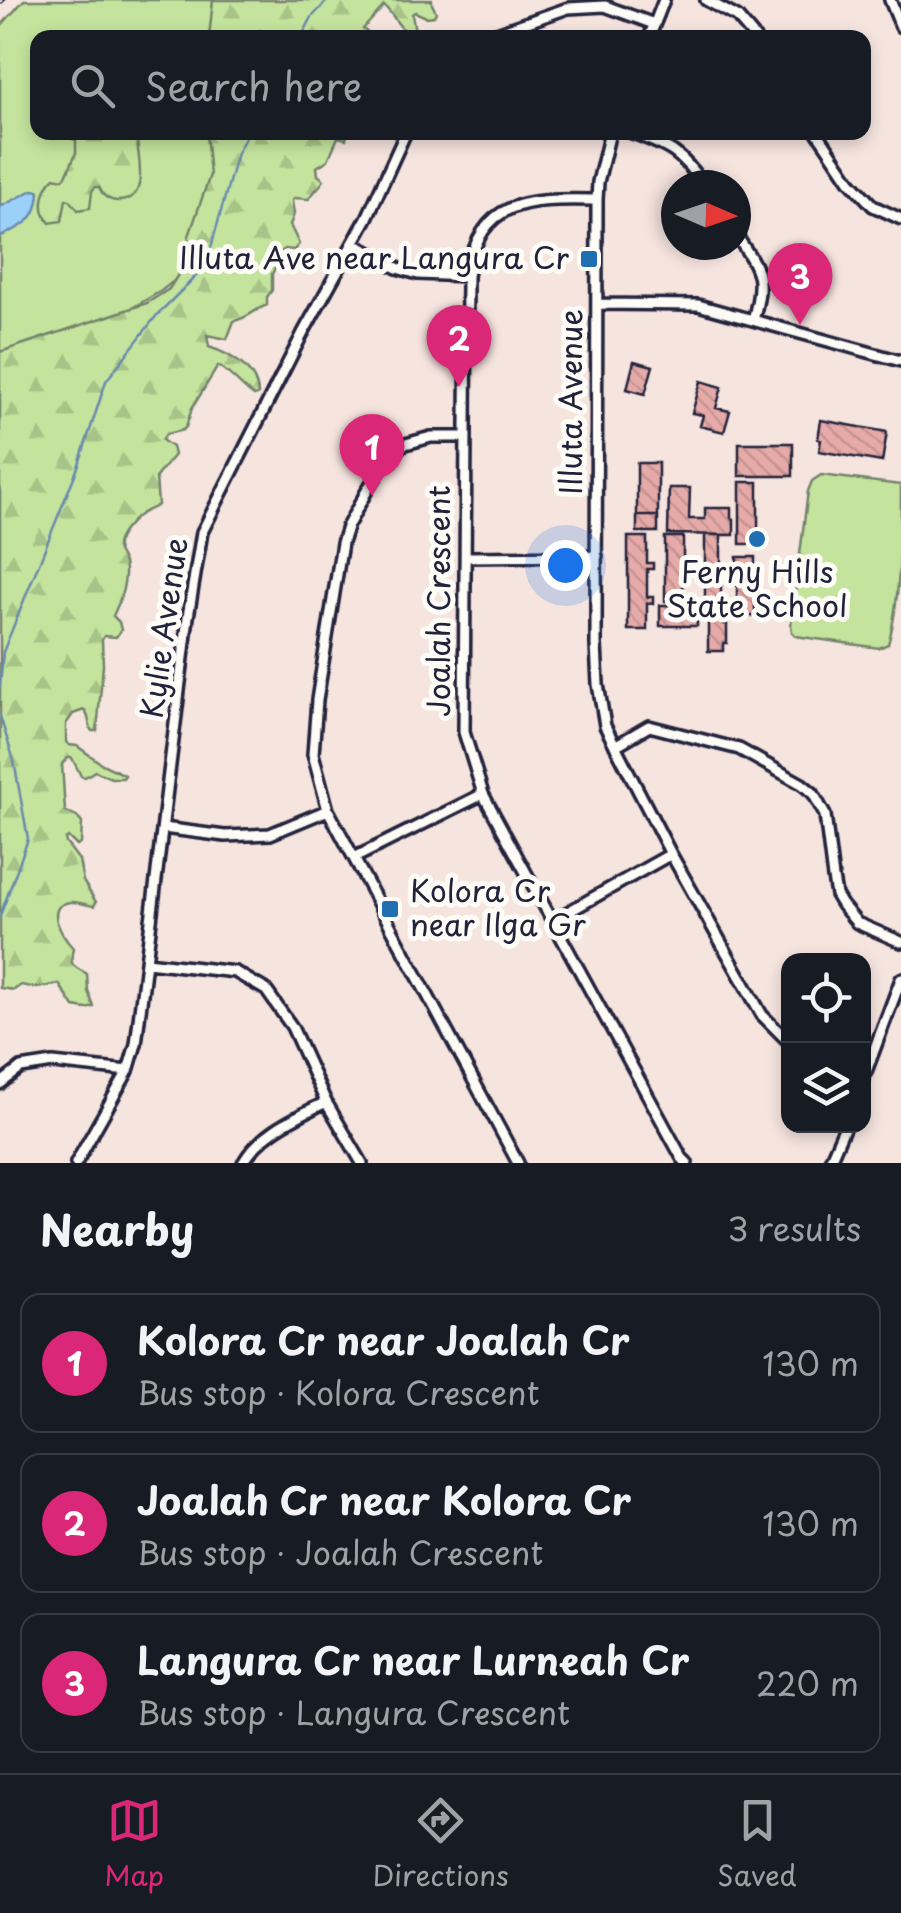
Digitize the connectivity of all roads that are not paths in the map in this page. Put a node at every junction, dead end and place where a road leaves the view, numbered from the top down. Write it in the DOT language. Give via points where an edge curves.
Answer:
graph roads {
  1 [pos="664,0"];
  2 [pos="706,0"];
  3 [pos="890,0"];
  4 [pos="654,24"];
  5 [pos="901,27"];
  6 [pos="505,30"];
  7 [pos="652,30"];
  8 [pos="749,30"];
  9 [pos="402,140"];
  10 [pos="608,140"];
  11 [pos="649,140"];
  12 [pos="822,140"];
  13 [pos="692,170"];
  14 [pos="596,200"];
  15 [pos="901,220"];
  16 [pos="353,243"];
  17 [pos="751,259"];
  18 [pos="467,276"];
  19 [pos="598,304"];
  20 [pos="754,320"];
  21 [pos="901,361"];
  22 [pos="465,437"];
  23 [pos="597,556"];
  24 [pos="466,557"];
  25 [pos="615,746"];
  26 [pos="483,794"];
  27 [pos="328,810"];
  28 [pos="163,828"];
  29 [pos="671,854"];
  30 [pos="354,858"];
  31 [pos="552,921"];
  32 [pos="901,942"];
  33 [pos="147,962"];
  34 [pos="901,979"];
  35 [pos="781,1034"];
  36 [pos="871,1058"];
  37 [pos="128,1071"];
  38 [pos="0,1084"];
  39 [pos="326,1102"];
  40 [pos="842,1133"];
  41 [pos="76,1163"];
  42 [pos="243,1163"];
  43 [pos="362,1163"];
  44 [pos="518,1163"];
  45 [pos="687,1163"];
  46 [pos="829,1163"];
  1 -- 4 [label="street"];
  2 -- 8 [label="street"];
  3 -- 5 [label="street"];
  4 -- 6 [label="street" via="605,6 568,8"];
  4 -- 7 [label="street"];
  9 -- 16 [label="street, Kylie Avenue"];
  10 -- 14 [label="street, Illuta Avenue"];
  11 -- 13 [label="street"];
  12 -- 15 [label="street" via="873,206"];
  14 -- 18 [label="street, Joalah Crescent" via="528,201 498,214 478,240"];
  14 -- 19 [label="street, Illuta Avenue"];
  16 -- 18 [label="street" via="397,268"];
  16 -- 28 [label="street, Kylie Avenue" via="202,532"];
  17 -- 20 [label="street" via="760,290"];
  18 -- 22 [label="street, Joalah Crescent"];
  19 -- 20 [label="street" via="698,306"];
  19 -- 23 [label="street, Illuta Avenue"];
  20 -- 21 [label="street"];
  22 -- 24 [label="street, Joalah Crescent"];
  22 -- 27 [label="street" via="402,445 347,527 316,700 313,754"];
  23 -- 24 [label="street"];
  23 -- 25 [label="street, Illuta Avenue" via="598,684"];
  24 -- 26 [label="street, Joalah Crescent" via="464,732"];
  25 -- 29 [label="street, Illuta Avenue"];
  25 -- 32 [label="street" via="650,726 739,749 802,784 826,815 842,906 857,922"];
  26 -- 30 [label="street"];
  26 -- 31 [label="street, Joalah Crescent"];
  27 -- 28 [label="street" via="270,834"];
  27 -- 30 [label="street"];
  28 -- 33 [label="street, Kylie Avenue"];
  29 -- 31 [label="street"];
  29 -- 35 [label="street, Illuta Avenue" via="762,1016"];
  30 -- 44 [label="street"];
  31 -- 45 [label="street, Joalah Crescent"];
  33 -- 37 [label="street, Kylie Avenue"];
  33 -- 39 [label="street" via="235,972 266,990 292,1027"];
  34 -- 36 [label="street"];
  37 -- 38 [label="street" via="54,1063 20,1068"];
  37 -- 41 [label="street, Kylie Avenue"];
  39 -- 42 [label="street" via="272,1130"];
  39 -- 43 [label="street"];
  40 -- 46 [label="street"];
}
